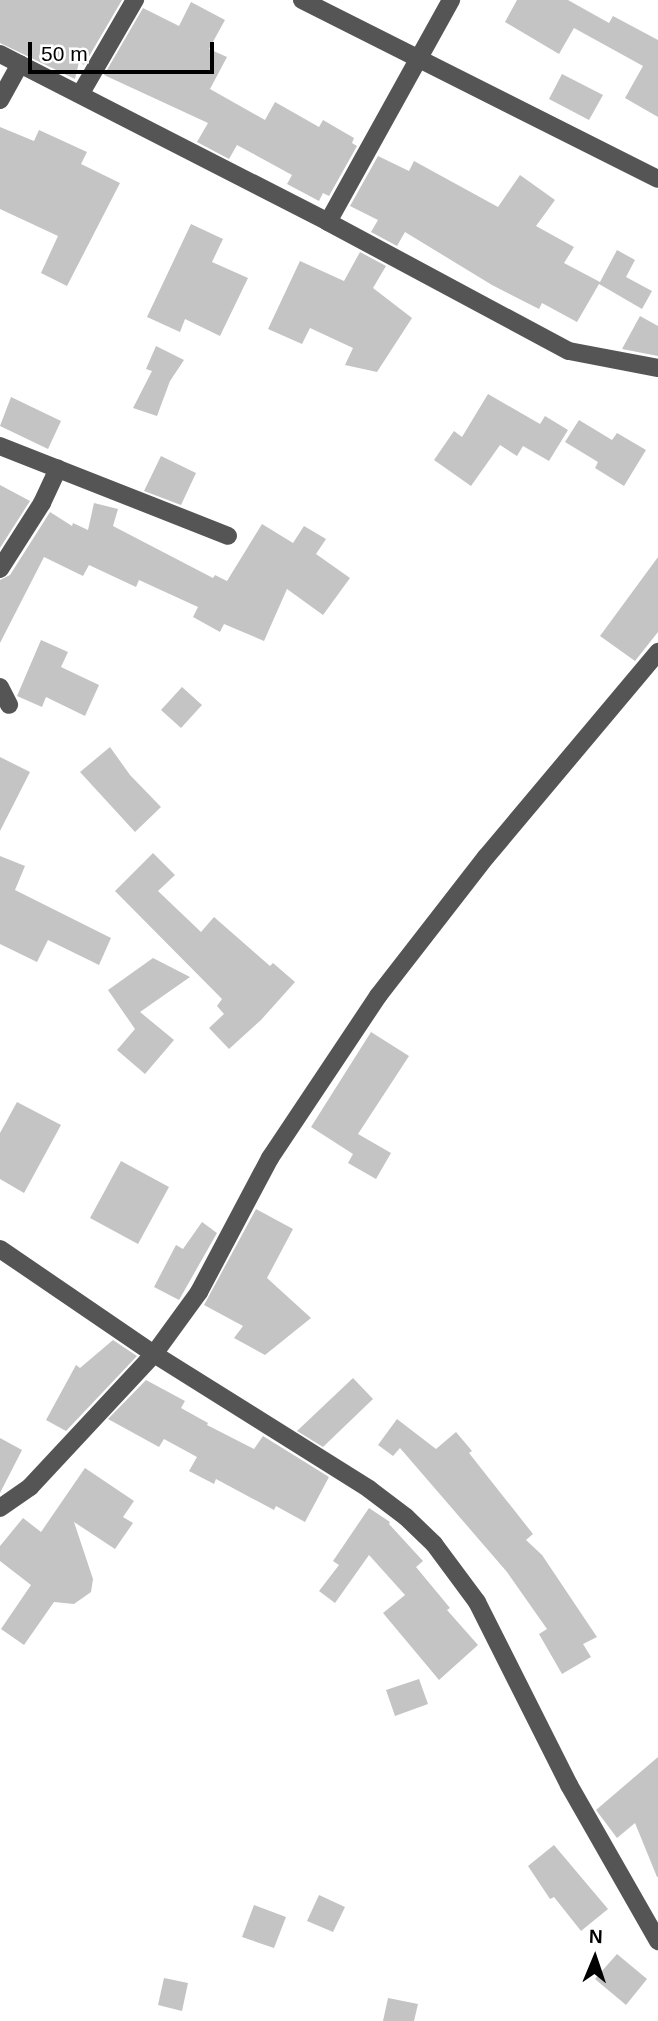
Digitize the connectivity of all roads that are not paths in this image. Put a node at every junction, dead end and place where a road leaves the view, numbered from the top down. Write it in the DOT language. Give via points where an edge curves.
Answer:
graph roads {
  1 [pos="135,0"];
  2 [pos="302,0"];
  3 [pos="451,0"];
  4 [pos="0,54"];
  5 [pos="415,62"];
  6 [pos="20,65"];
  7 [pos="80,93"];
  8 [pos="0,100"];
  9 [pos="658,179"];
  10 [pos="328,222"];
  11 [pos="658,368"];
  12 [pos="0,446"];
  13 [pos="58,469"];
  14 [pos="228,536"];
  15 [pos="0,569"];
  16 [pos="658,652"];
  17 [pos="0,687"];
  18 [pos="9,705"];
  19 [pos="0,1249"];
  20 [pos="154,1354"];
  21 [pos="0,1508"];
  22 [pos="658,1941"];
  1 -- 7 [label="street"];
  2 -- 5 [label="street"];
  3 -- 5 [label="street"];
  4 -- 6 [label="street"];
  5 -- 9 [label="street"];
  5 -- 10 [label="street"];
  6 -- 7 [label="street"];
  6 -- 8 [label="street"];
  7 -- 10 [label="street"];
  10 -- 11 [label="street" via="569,351"];
  12 -- 13 [label="street"];
  13 -- 14 [label="street"];
  13 -- 15 [label="street"];
  16 -- 20 [label="street" via="486,857 378,996 270,1158 199,1292"];
  17 -- 18 [label="street"];
  19 -- 20 [label="street"];
  20 -- 21 [label="street" via="30,1487"];
  20 -- 22 [label="street" via="369,1489 435,1544 477,1602 569,1785"];
}
